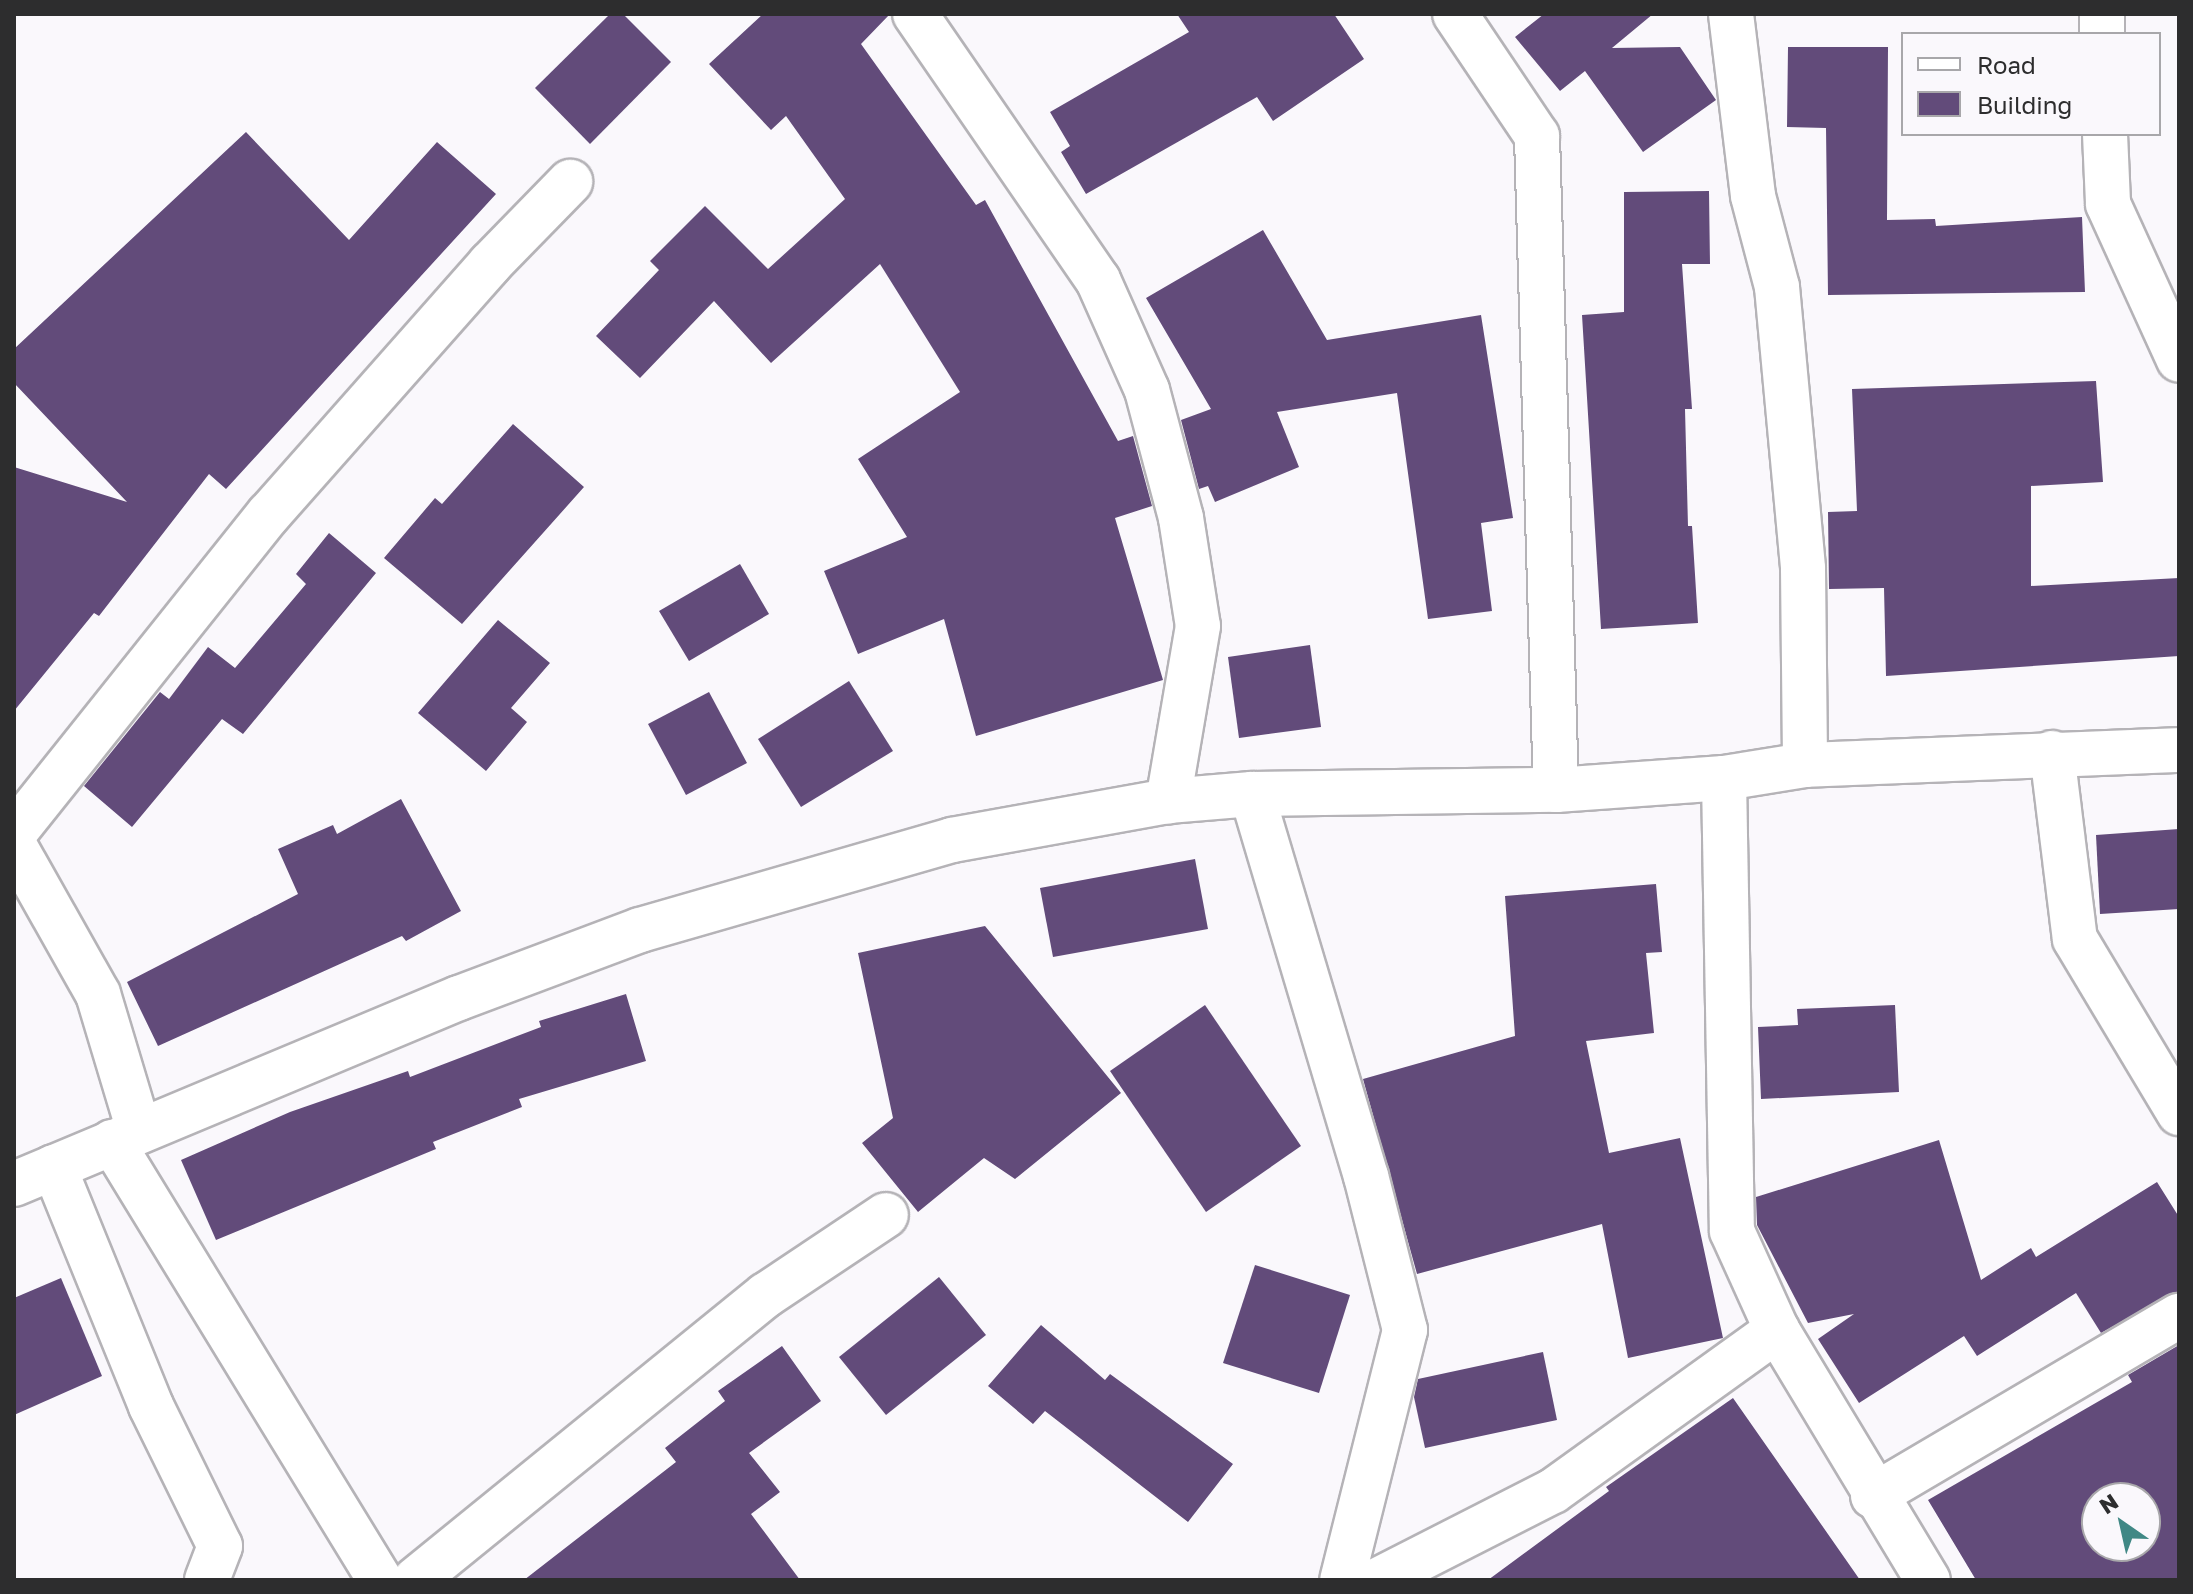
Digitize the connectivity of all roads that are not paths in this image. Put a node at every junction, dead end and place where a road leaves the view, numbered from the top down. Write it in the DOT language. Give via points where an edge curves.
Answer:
graph roads {
  1 [pos="915,14"];
  2 [pos="1455,14"];
  3 [pos="1731,14"];
  4 [pos="2105,136"];
  5 [pos="570,182"];
  6 [pos="2179,360"];
  7 [pos="2179,750"];
  8 [pos="2052,753"];
  9 [pos="1805,765"];
  10 [pos="1724,778"];
  11 [pos="1556,790"];
  12 [pos="1252,794"];
  13 [pos="1168,801"];
  14 [pos="14,833"];
  15 [pos="14,845"];
  16 [pos="2179,1113"];
  17 [pos="126,1137"];
  18 [pos="54,1167"];
  19 [pos="14,1184"];
  20 [pos="886,1215"];
  21 [pos="2179,1316"];
  22 [pos="1777,1330"];
  23 [pos="1873,1496"];
  24 [pos="207,1580"];
  25 [pos="380,1580"];
  26 [pos="415,1580"];
  27 [pos="1342,1580"];
  28 [pos="1378,1580"];
  29 [pos="1928,1580"];
  1 -- 13 [label="street" via="1098,280 1147,390 1181,518 1198,626"];
  2 -- 11 [label="street" via="1537,136"];
  3 -- 9 [label="street" via="1753,196 1778,303 1803,569"];
  4 -- 6 [label="street" via="2108,204"];
  5 -- 14 [label="street" via="490,264 269,514"];
  7 -- 8 [label="street"];
  8 -- 9 [label="street"];
  8 -- 16 [label="street" via="2075,939"];
  9 -- 10 [label="street"];
  10 -- 11 [label="street"];
  10 -- 22 [label="street" via="1732,1231"];
  11 -- 12 [label="street"];
  12 -- 13 [label="street"];
  12 -- 27 [label="street" via="1366,1176 1405,1330"];
  13 -- 17 [label="street" via="952,840 640,930 459,998"];
  15 -- 17 [label="street" via="98,994"];
  17 -- 18 [label="street"];
  17 -- 25 [label="street"];
  18 -- 19 [label="street"];
  18 -- 24 [label="street" via="151,1406 220,1546"];
  20 -- 26 [label="street" via="766,1295"];
  21 -- 23 [label="street"];
  22 -- 23 [label="street"];
  22 -- 28 [label="street" via="1553,1491"];
  23 -- 29 [label="street"];
}
